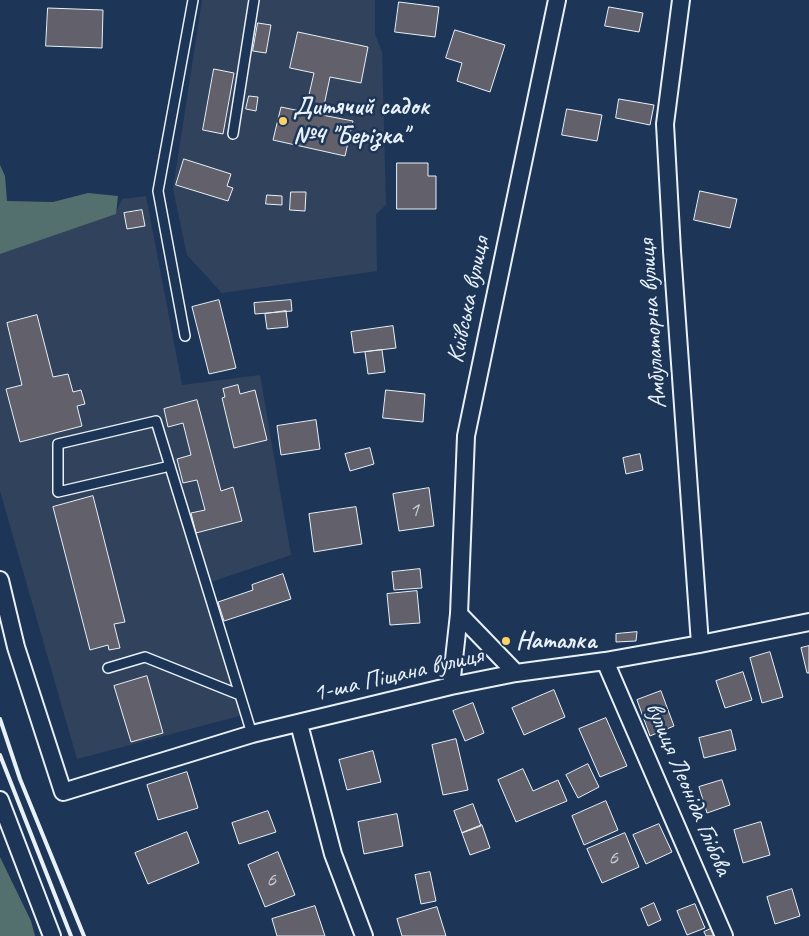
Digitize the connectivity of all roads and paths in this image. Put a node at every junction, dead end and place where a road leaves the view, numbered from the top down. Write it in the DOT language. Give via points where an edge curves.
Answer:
graph roads {
  1 [pos="193,0"];
  2 [pos="254,0"];
  3 [pos="557,0"];
  4 [pos="680,0"];
  5 [pos="233,134"];
  6 [pos="185,336"];
  7 [pos="170,466"];
  8 [pos="0,580"];
  9 [pos="459,614"];
  10 [pos="809,622"];
  11 [pos="700,644"];
  12 [pos="605,661"];
  13 [pos="108,668"];
  14 [pos="516,673"];
  15 [pos="452,686"];
  16 [pos="240,695"];
  17 [pos="300,724"];
  18 [pos="252,734"];
  19 [pos="0,800"];
  20 [pos="52,936"];
  21 [pos="364,936"];
  22 [pos="724,936"];
  1 -- 6 [label="lane" via="158,191"];
  2 -- 5 [label="lane"];
  3 -- 9 [label="street, Київська вулиця" via="466,436"];
  4 -- 11 [label="street, Амбулаторна вулиця" via="666,124"];
  7 -- 7 [label="lane" via="66,490 58,492 58,444 136,425 156,421"];
  7 -- 16 [label="lane"];
  8 -- 18 [label="street, 1-ша Піщана вулиця" via="16,647 63,792"];
  9 -- 14 [label="street"];
  9 -- 15 [label="street, Київська вулиця"];
  10 -- 11 [label="street, 1-ша Піщана вулиця"];
  11 -- 12 [label="street, 1-ша Піщана вулиця"];
  12 -- 14 [label="street, 1-ша Піщана вулиця"];
  12 -- 22 [label="street, вулиця Леоніда Глібова"];
  13 -- 16 [label="lane" via="145,657"];
  14 -- 15 [label="street, 1-ша Піщана вулиця"];
  15 -- 17 [label="street, 1-ша Піщана вулиця"];
  16 -- 18 [label="lane"];
  17 -- 18 [label="street, 1-ша Піщана вулиця"];
  17 -- 21 [label="street" via="333,854"];
  19 -- 20 [label="street"];
}
